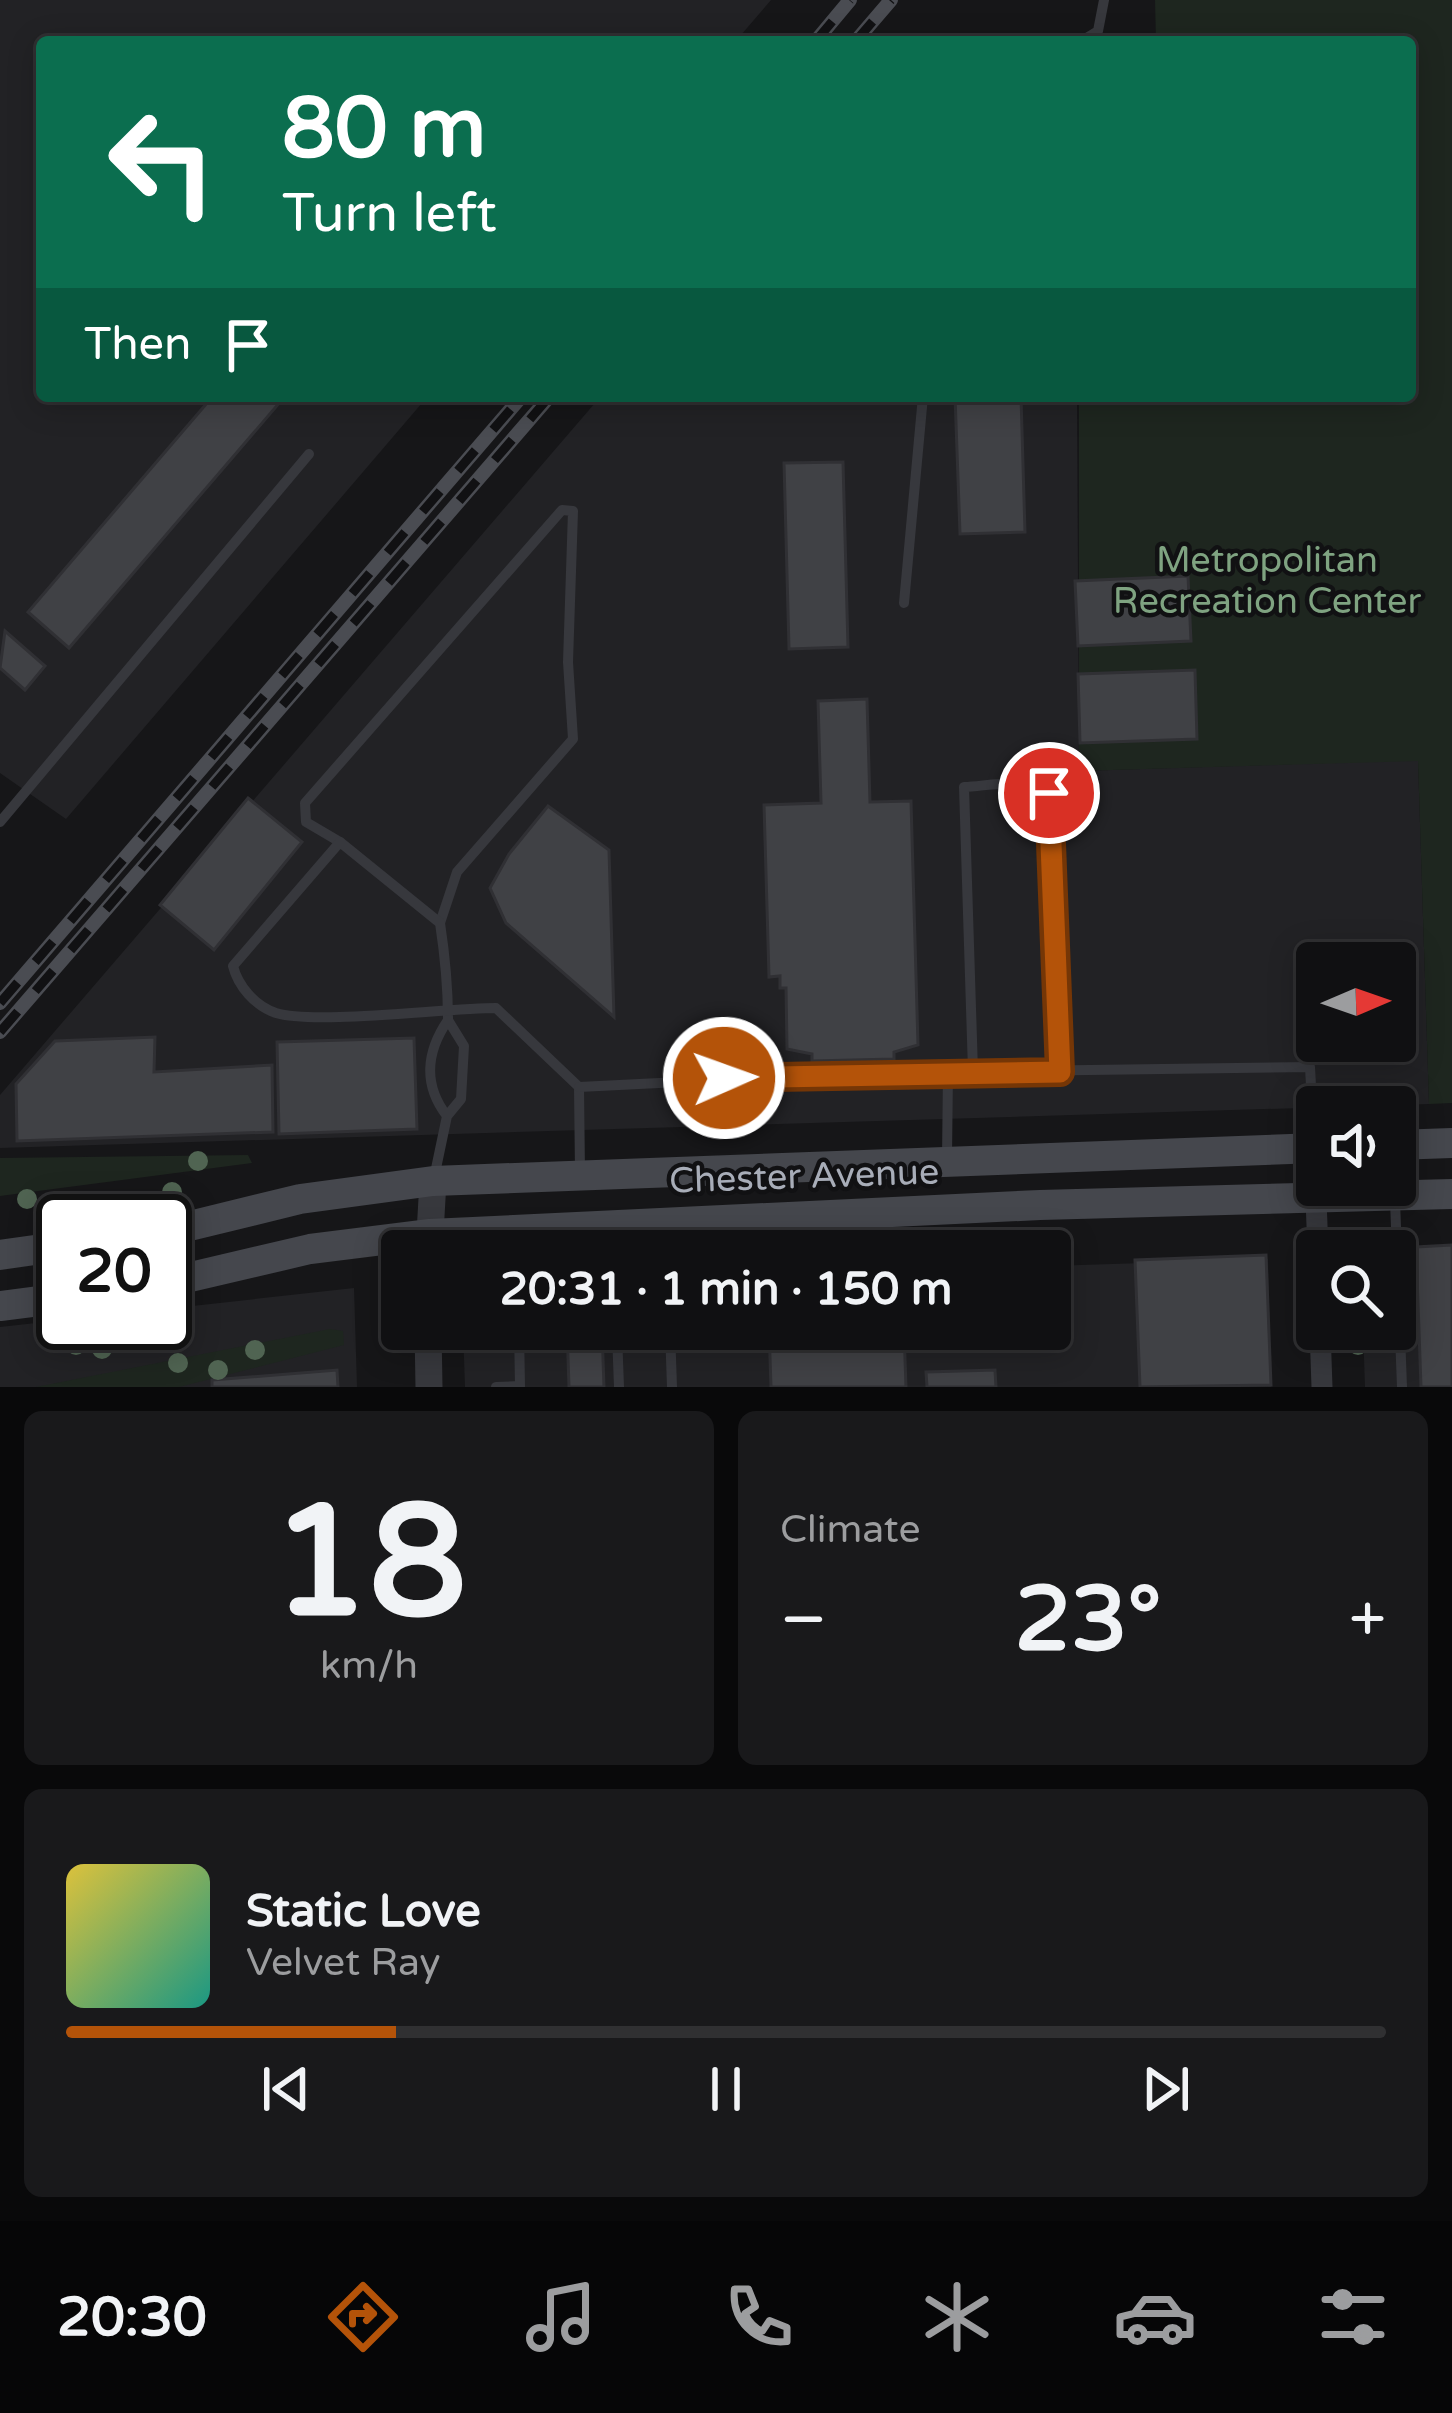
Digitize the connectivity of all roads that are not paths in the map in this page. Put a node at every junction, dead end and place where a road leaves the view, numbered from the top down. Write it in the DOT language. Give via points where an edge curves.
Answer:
graph roads {
  1 [pos="1104,0"];
  2 [pos="1090,36"];
  3 [pos="922,402"];
  4 [pos="309,454"];
  5 [pos="904,603"];
  6 [pos="0,822"];
  7 [pos="340,842"];
  8 [pos="440,923"];
  9 [pos="448,1014"];
  10 [pos="948,1071"];
  11 [pos="973,1071"];
  12 [pos="1060,1072"];
  13 [pos="1311,1086"];
  14 [pos="579,1087"];
  15 [pos="447,1116"];
  16 [pos="1452,1143"];
  17 [pos="1416,1144"];
  18 [pos="1296,1149"];
  19 [pos="947,1158"];
  20 [pos="580,1173"];
  21 [pos="433,1181"];
  22 [pos="1452,1195"];
  23 [pos="1416,1196"];
  24 [pos="1296,1200"];
  25 [pos="1395,1206"];
  26 [pos="192,1225"];
  27 [pos="431,1230"];
  28 [pos="758,1230"];
  29 [pos="381,1245"];
  30 [pos="36,1250"];
  31 [pos="0,1255"];
  32 [pos="192,1277"];
  33 [pos="36,1301"];
  34 [pos="0,1306"];
  35 [pos="428,1350"];
  36 [pos="519,1350"];
  37 [pos="618,1350"];
  38 [pos="671,1350"];
  39 [pos="1321,1350"];
  40 [pos="429,1387"];
  41 [pos="496,1387"];
  42 [pos="520,1387"];
  43 [pos="619,1387"];
  44 [pos="672,1387"];
  45 [pos="1322,1387"];
  46 [pos="1402,1387"];
  1 -- 2 [label="lane"];
  3 -- 5 [label="lane"];
  4 -- 6 [label="lane"];
  7 -- 8 [label="lane"];
  7 -- 8 [label="lane" via="306,822 305,803 562,510 573,511 573,739 458,872"];
  7 -- 9 [label="lane" via="232,966 238,986 276,1012"];
  8 -- 9 [label="lane"];
  9 -- 14 [label="lane" via="496,1008"];
  9 -- 15 [label="lane" via="464,1046 461,1099"];
  9 -- 15 [label="lane" via="431,1044 430,1095"];
  10 -- 11 [label="lane"];
  10 -- 14 [label="lane"];
  10 -- 19 [label="lane"];
  11 -- 12 [label="lane"];
  11 -- 12 [label="lane" via="964,787 1038,784 1053,806"];
  12 -- 13 [label="lane" via="1310,1067"];
  14 -- 20 [label="lane"];
  15 -- 21 [label="lane"];
  16 -- 17 [label="main road"];
  18 -- 19 [label="main road, Chester Avenue"];
  19 -- 20 [label="main road, Chester Avenue"];
  20 -- 21 [label="main road, Chester Avenue"];
  21 -- 26 [label="main road, Chester Avenue" via="300,1199"];
  21 -- 27 [label="street"];
  22 -- 23 [label="main road, Chester Avenue"];
  24 -- 28 [label="main road, Chester Avenue"];
  25 -- 46 [label="lane"];
  29 -- 32 [label="main road, Chester Avenue" via="310,1249"];
  30 -- 31 [label="main road"];
  33 -- 34 [label="main road"];
  35 -- 40 [label="street"];
  36 -- 42 [label="lane"];
  37 -- 43 [label="lane"];
  38 -- 44 [label="lane"];
  39 -- 45 [label="street"];
  41 -- 42 [label="lane"];
}
